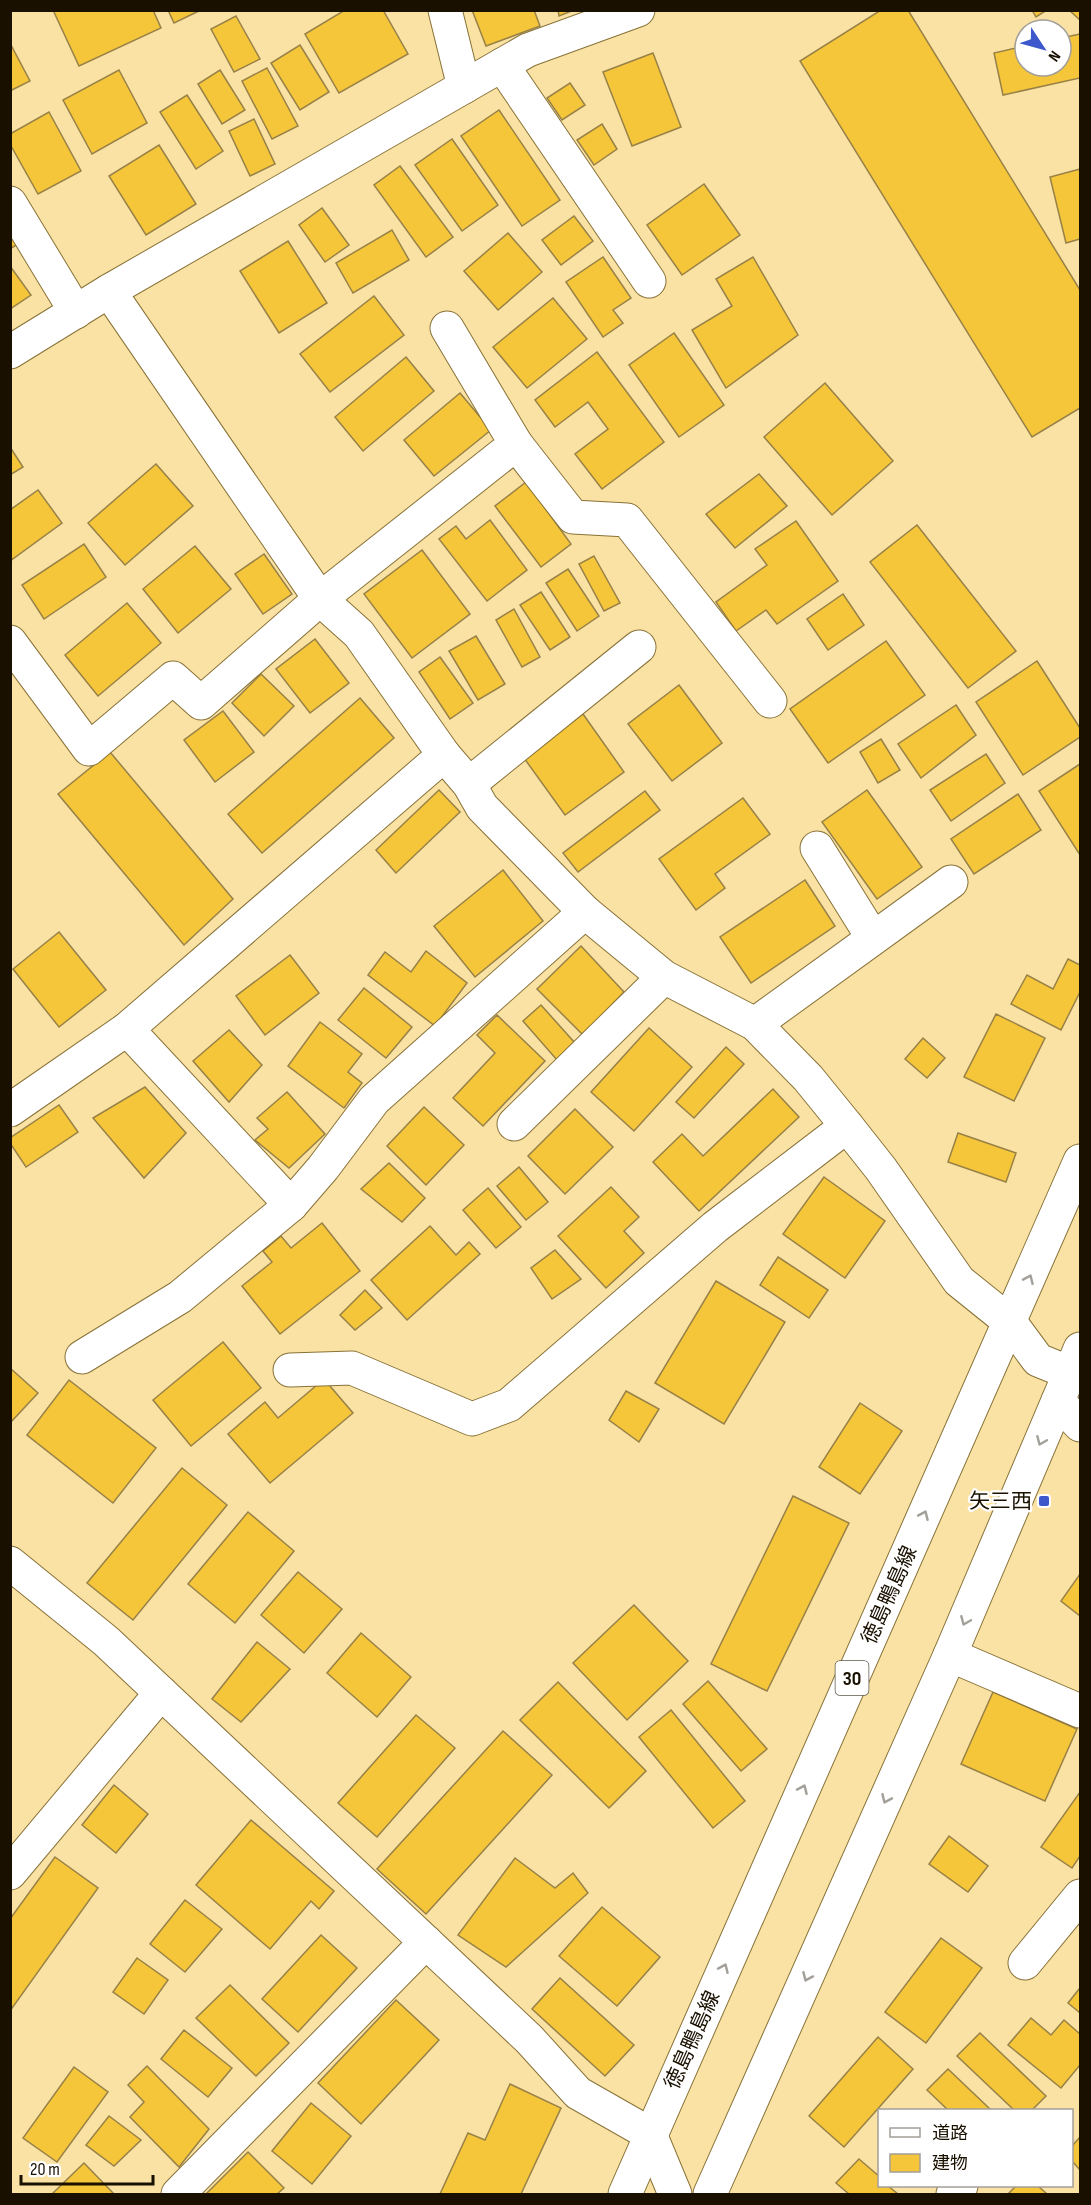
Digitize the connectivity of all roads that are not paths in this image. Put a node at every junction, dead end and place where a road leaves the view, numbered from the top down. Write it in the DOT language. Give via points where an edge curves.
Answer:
graph roads {
  1 [pos="445,10"];
  2 [pos="638,10"];
  3 [pos="502,65"];
  4 [pos="464,87"];
  5 [pos="10,203"];
  6 [pos="649,281"];
  7 [pos="109,291"];
  8 [pos="76,312"];
  9 [pos="447,328"];
  10 [pos="10,352"];
  11 [pos="516,444"];
  12 [pos="320,599"];
  13 [pos="10,642"];
  14 [pos="639,647"];
  15 [pos="770,701"];
  16 [pos="444,755"];
  17 [pos="469,784"];
  18 [pos="817,848"];
  19 [pos="951,882"];
  20 [pos="585,912"];
  21 [pos="873,938"];
  22 [pos="664,977"];
  23 [pos="755,1024"];
  24 [pos="127,1029"];
  25 [pos="10,1110"];
  26 [pos="514,1124"];
  27 [pos="847,1126"];
  28 [pos="1080,1161"];
  29 [pos="291,1205"];
  30 [pos="1010,1322"];
  31 [pos="82,1357"];
  32 [pos="290,1370"];
  33 [pos="1069,1374"];
  34 [pos="1080,1425"];
  35 [pos="10,1563"];
  36 [pos="950,1655"];
  37 [pos="161,1693"];
  38 [pos="1080,1711"];
  39 [pos="10,1873"];
  40 [pos="1080,1896"];
  41 [pos="426,1942"];
  42 [pos="1024,1963"];
  43 [pos="651,2134"];
  44 [pos="178,2194"];
  45 [pos="625,2194"];
  46 [pos="675,2194"];
  47 [pos="710,2194"];
  1 -- 4 [label="street"];
  2 -- 3 [label="street" via="528,50"];
  3 -- 4 [label="street"];
  3 -- 6 [label="street"];
  4 -- 7 [label="street"];
  5 -- 8 [label="street"];
  7 -- 8 [label="street"];
  7 -- 12 [label="street"];
  8 -- 10 [label="street"];
  9 -- 11 [label="street"];
  11 -- 12 [label="street"];
  11 -- 15 [label="street" via="573,517 627,520"];
  12 -- 13 [label="street" via="201,704 173,678 88,749"];
  12 -- 16 [label="street" via="359,634"];
  14 -- 17 [label="street"];
  16 -- 17 [label="street"];
  16 -- 24 [label="street"];
  17 -- 20 [label="street" via="482,807"];
  18 -- 21 [label="street"];
  19 -- 21 [label="street"];
  20 -- 22 [label="street"];
  20 -- 29 [label="street" via="374,1100"];
  21 -- 23 [label="street"];
  22 -- 23 [label="street"];
  22 -- 26 [label="street"];
  23 -- 27 [label="street" via="808,1078"];
  24 -- 25 [label="street"];
  24 -- 29 [label="street"];
  27 -- 30 [label="street" via="959,1281"];
  27 -- 32 [label="street" via="715,1227 509,1405 472,1419 352,1368"];
  30 -- 28 [label="street, 徳島鴨島線 / 30, one-way"];
  29 -- 31 [label="street" via="180,1297"];
  30 -- 33 [label="street" via="1038,1360"];
  43 -- 30 [label="street, 徳島鴨島線 / 30, one-way"];
  33 -- 34 [label="street"];
  33 -- 36 [label="street, one-way"];
  35 -- 37 [label="street" via="106,1641"];
  36 -- 38 [label="street"];
  36 -- 47 [label="street, one-way"];
  37 -- 39 [label="street"];
  37 -- 41 [label="street"];
  40 -- 42 [label="street"];
  41 -- 43 [label="street" via="529,2039 578,2093"];
  41 -- 44 [label="street"];
  43 -- 45 [label="street, 徳島鴨島線 / 30"];
  43 -- 46 [label="street"];
}
